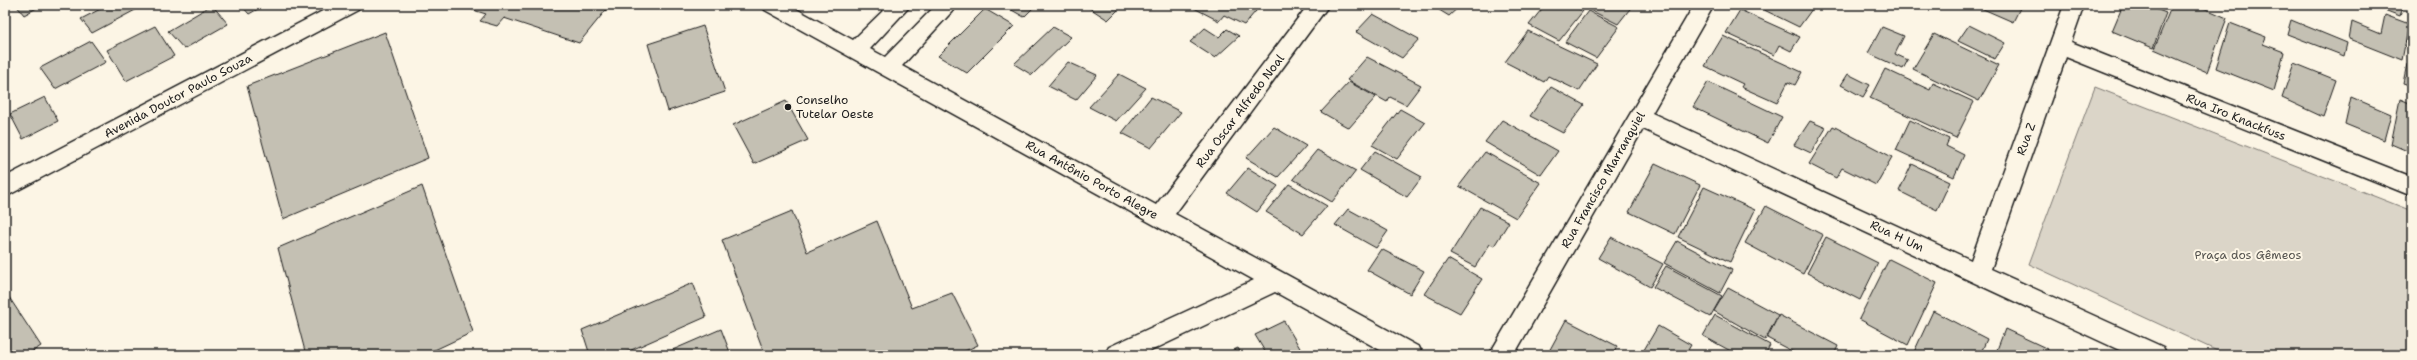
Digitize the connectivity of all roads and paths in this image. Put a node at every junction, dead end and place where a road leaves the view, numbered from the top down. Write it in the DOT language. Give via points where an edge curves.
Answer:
graph roads {
  1 [pos="351,5"];
  2 [pos="772,5"];
  3 [pos="901,5"];
  4 [pos="948,5"];
  5 [pos="1319,5"];
  6 [pos="1704,5"];
  7 [pos="2074,5"];
  8 [pos="2059,46"];
  9 [pos="855,50"];
  10 [pos="887,68"];
  11 [pos="1639,117"];
  12 [pos="2412,187"];
  13 [pos="5,188"];
  14 [pos="1160,217"];
  15 [pos="1978,273"];
  16 [pos="1276,281"];
  17 [pos="1117,355"];
  18 [pos="1411,355"];
  19 [pos="1501,355"];
  20 [pos="2155,355"];
  1 -- 13 [label="street, Avenida Doutor Paulo Souza"];
  2 -- 9 [label="street, Rua Antônio Porto Alegre"];
  3 -- 9 [label="street"];
  4 -- 10 [label="street"];
  5 -- 14 [label="street, Rua Oscar Alfredo Noal"];
  6 -- 11 [label="street, Rua Francisco Marranquiel"];
  7 -- 8 [label="street, Rua Z"];
  8 -- 12 [label="street, Rua Iro Knackfuss"];
  8 -- 15 [label="street, Rua Z"];
  9 -- 10 [label="street, Rua Antônio Porto Alegre"];
  10 -- 14 [label="street, Rua Antônio Porto Alegre"];
  11 -- 15 [label="street, Rua H Um"];
  11 -- 19 [label="street, Rua Francisco Marranquiel"];
  14 -- 16 [label="street, Rua Antônio Porto Alegre"];
  15 -- 20 [label="street, Rua H Um"];
  16 -- 17 [label="street"];
  16 -- 18 [label="street, Rua Antônio Porto Alegre"];
}
